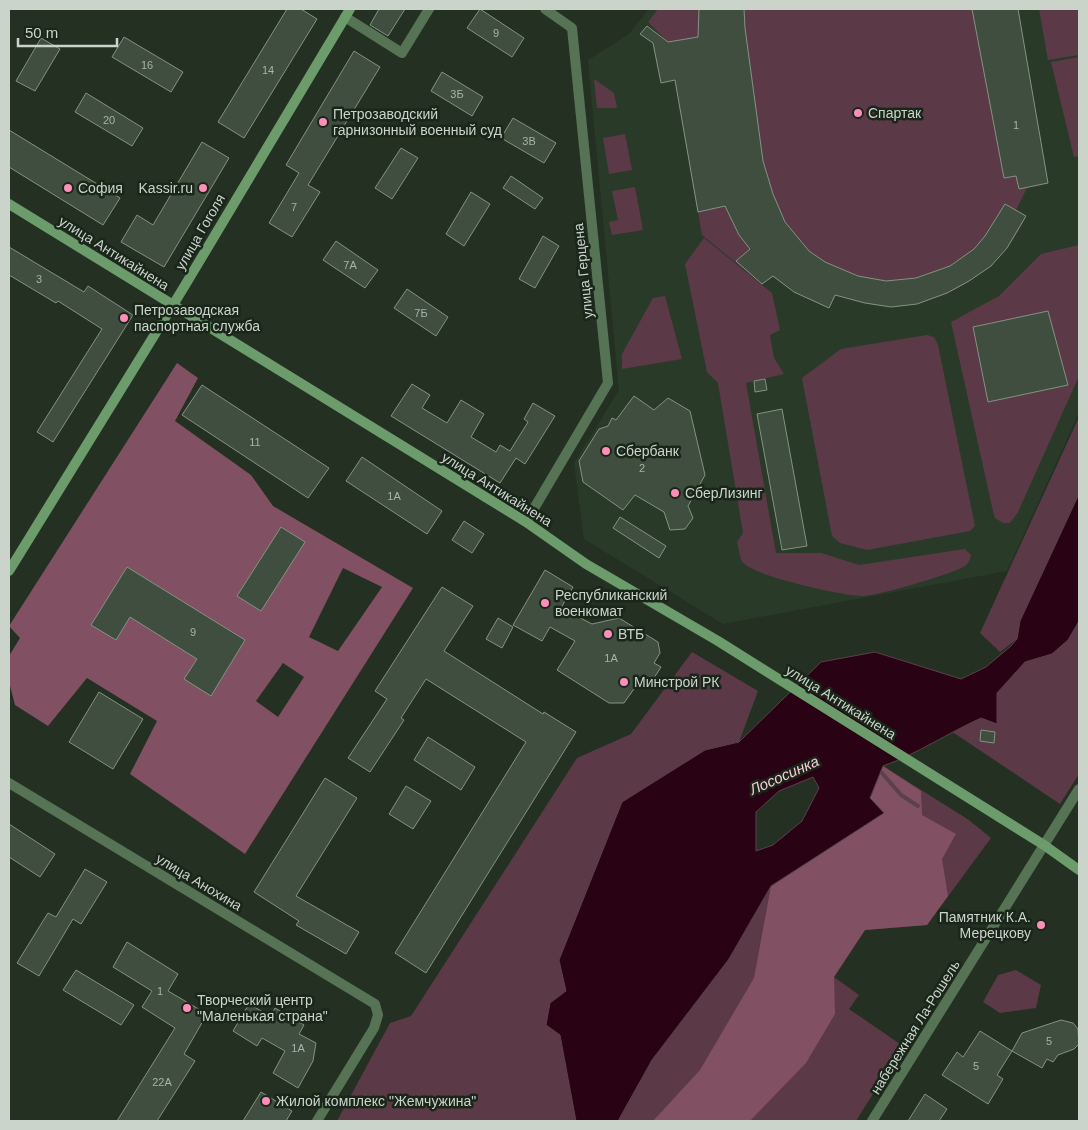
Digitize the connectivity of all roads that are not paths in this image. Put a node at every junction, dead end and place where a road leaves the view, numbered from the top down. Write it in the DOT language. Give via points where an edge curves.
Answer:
graph roads {
  1 [pos="429,9"];
  2 [pos="544,9"];
  3 [pos="348,13"];
  4 [pos="9,204"];
  5 [pos="173,305"];
  6 [pos="526,522"];
  7 [pos="9,570"];
  8 [pos="9,783"];
  9 [pos="1079,789"];
  10 [pos="1044,845"];
  11 [pos="1079,870"];
  12 [pos="317,1121"];
  13 [pos="872,1121"];
  1 -- 3 [label="street" via="402,53"];
  2 -- 6 [label="street, улица Герцена" via="572,28 608,383"];
  3 -- 5 [label="main road, улица Гоголя"];
  4 -- 5 [label="main road, улица Антикайнена"];
  5 -- 6 [label="main road, улица Антикайнена"];
  5 -- 7 [label="main road, улица Гоголя"];
  6 -- 10 [label="main road, улица Антикайнена" via="586,564 718,641"];
  8 -- 12 [label="street, улица Анохина" via="375,1004 378,1015 374,1028"];
  9 -- 10 [label="street, набережная Ла-Рошель"];
  10 -- 11 [label="main road, улица Антикайнена"];
  10 -- 13 [label="street, набережная Ла-Рошель"];
}
